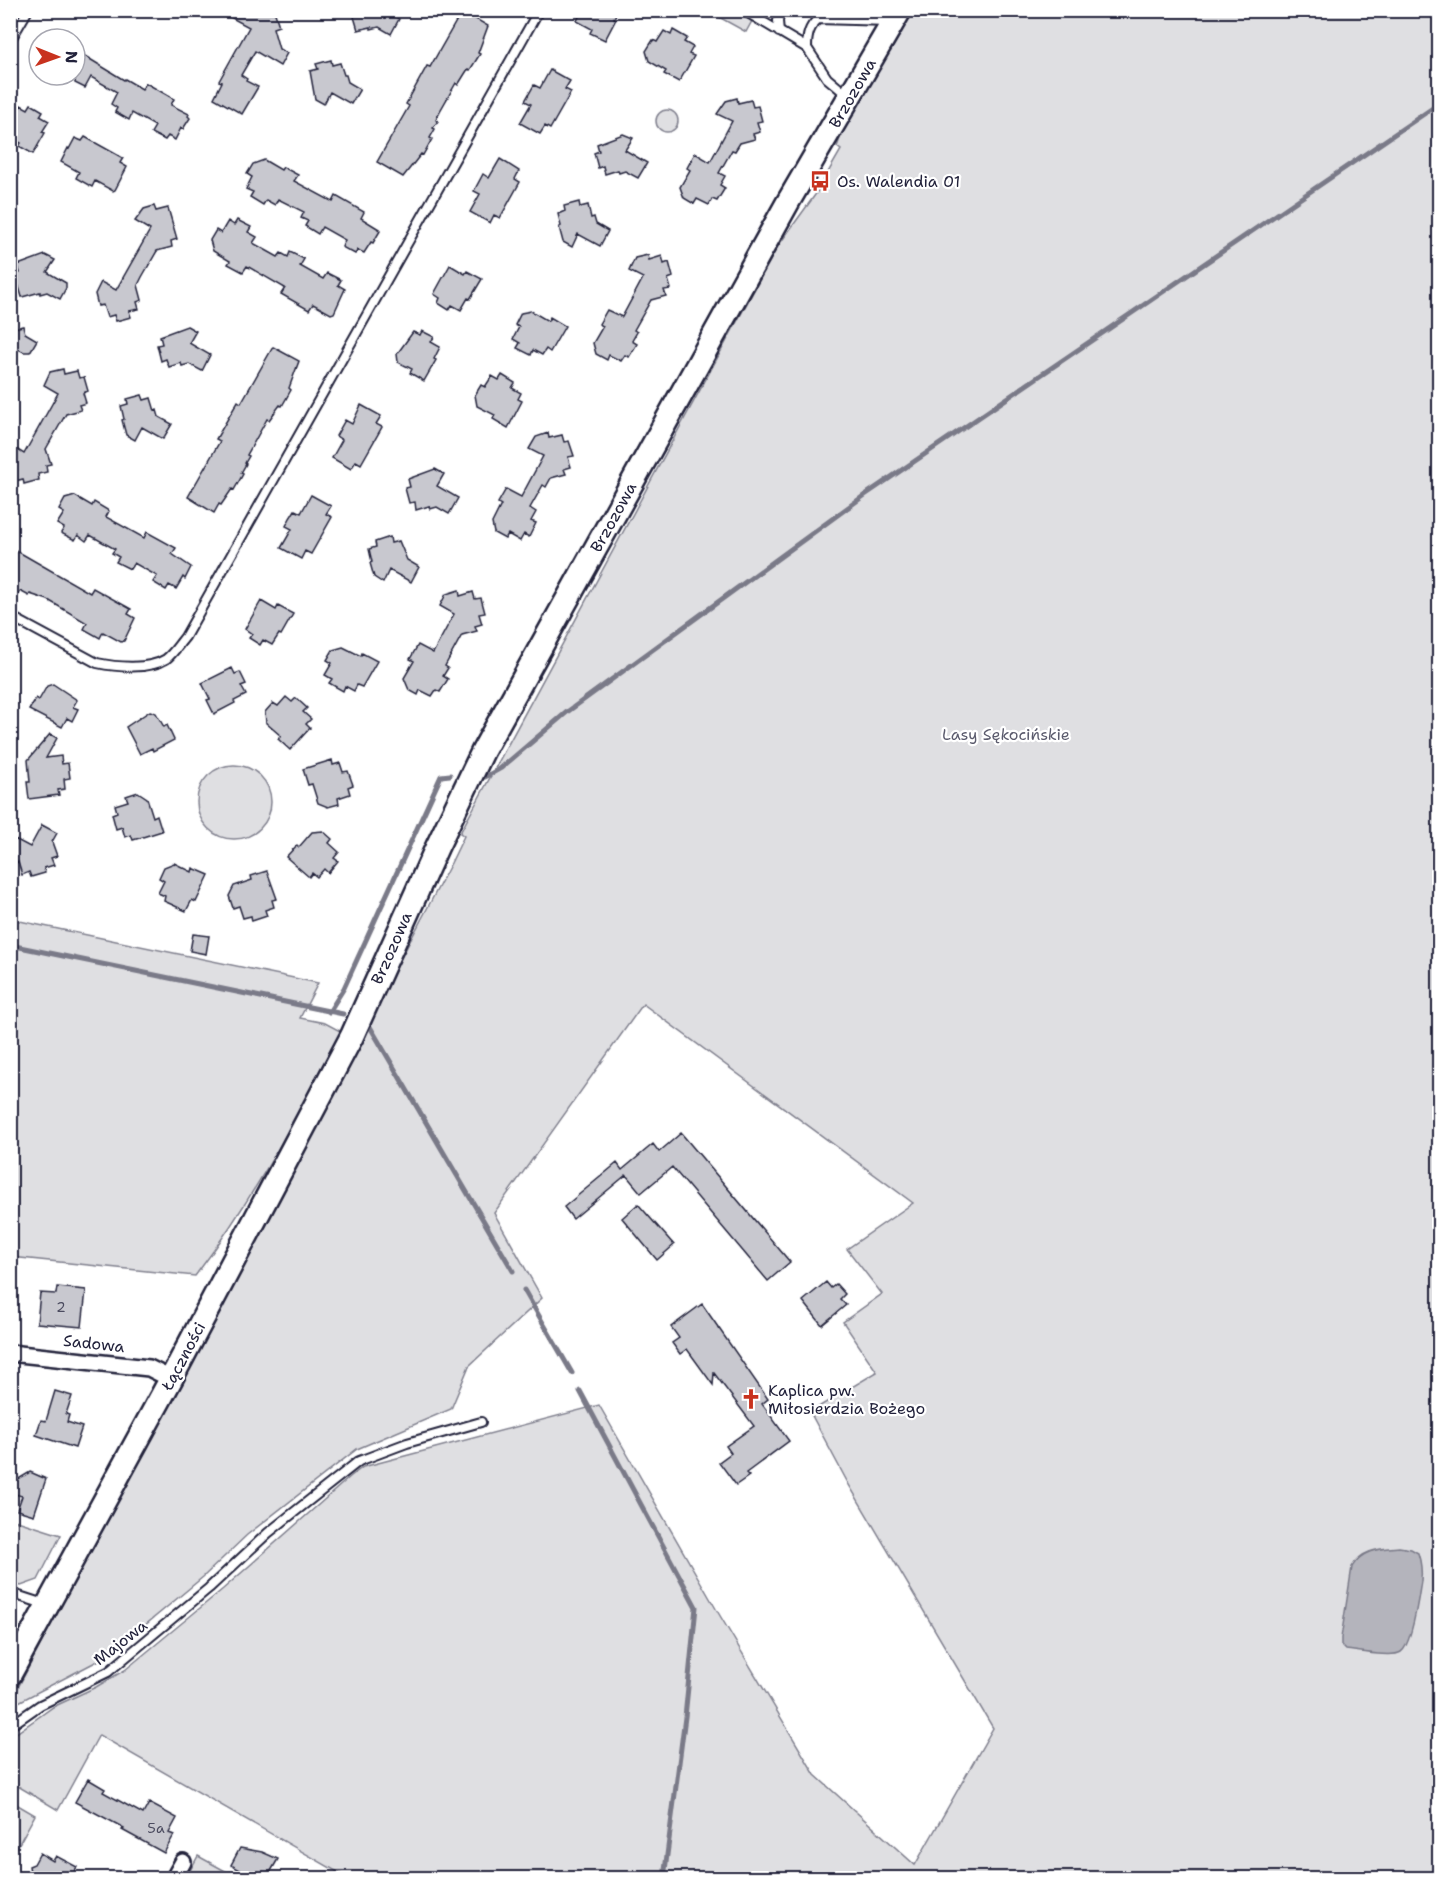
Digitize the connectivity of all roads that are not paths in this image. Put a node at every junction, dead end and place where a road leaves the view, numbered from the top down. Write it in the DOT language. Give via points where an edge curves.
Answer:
graph roads {
  1 [pos="28,10"];
  2 [pos="539,10"];
  3 [pos="743,10"];
  4 [pos="780,10"];
  5 [pos="816,10"];
  6 [pos="897,16"];
  7 [pos="830,18"];
  8 [pos="779,32"];
  9 [pos="10,41"];
  10 [pos="807,48"];
  11 [pos="849,97"];
  12 [pos="10,616"];
  13 [pos="352,1036"];
  14 [pos="10,1353"];
  15 [pos="171,1379"];
  16 [pos="481,1422"];
  17 [pos="10,1593"];
  18 [pos="48,1606"];
  19 [pos="10,1674"];
  20 [pos="10,1726"];
  21 [pos="183,1862"];
  22 [pos="174,1878"];
  1 -- 9 [label="lane"];
  2 -- 12 [label="lane" via="185,637 166,659 140,667 97,663"];
  3 -- 8 [label="lane"];
  4 -- 8 [label="lane"];
  5 -- 7 [label="lane"];
  6 -- 7 [label="lane"];
  6 -- 11 [label="street, Brzozowa"];
  7 -- 10 [label="lane" via="818,19 811,26"];
  8 -- 10 [label="lane"];
  10 -- 11 [label="lane" via="827,78"];
  11 -- 13 [label="street, Brzozowa" via="483,751"];
  13 -- 15 [label="street, Łączności"];
  14 -- 15 [label="street, Sadowa" via="149,1368"];
  15 -- 18 [label="street, Łączności"];
  16 -- 20 [label="lane, Majowa" via="359,1461 268,1533 108,1672 40,1705"];
  17 -- 18 [label="lane"];
  18 -- 19 [label="street, Łączności"];
  21 -- 22 [label="street"];
}
